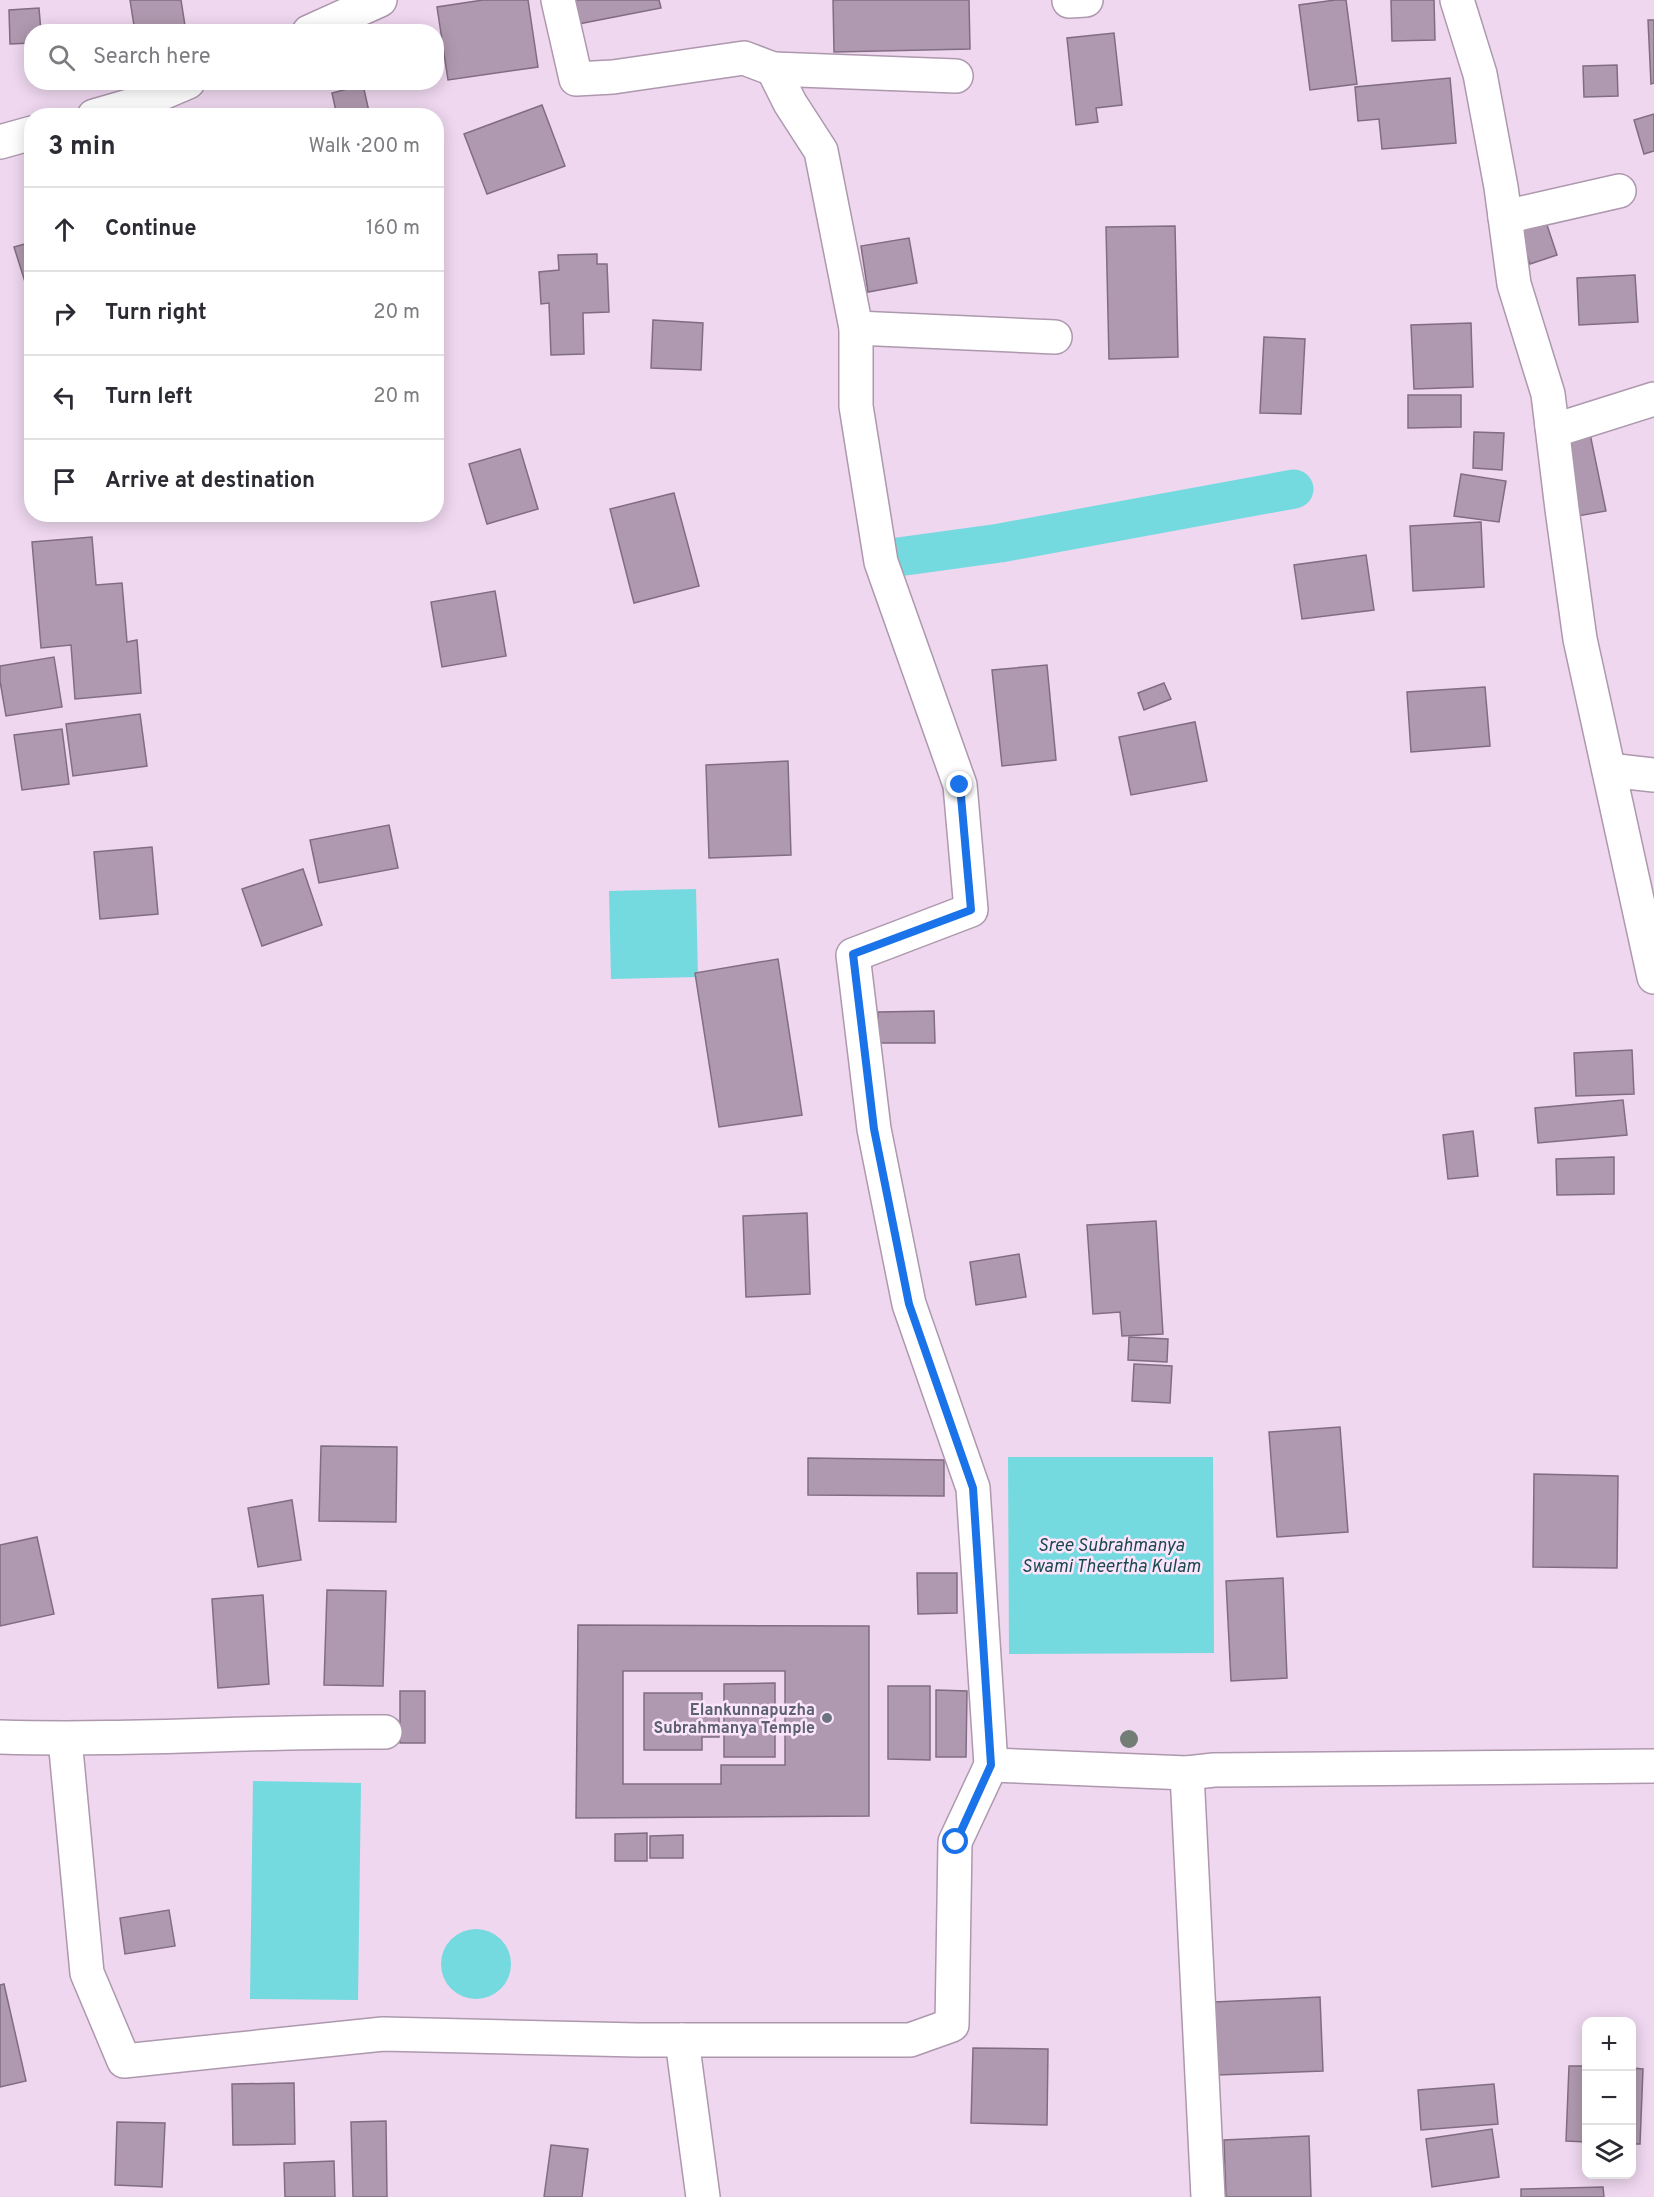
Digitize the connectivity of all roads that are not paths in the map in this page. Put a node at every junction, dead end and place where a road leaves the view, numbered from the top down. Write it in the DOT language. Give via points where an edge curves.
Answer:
graph roads {
  1 [pos="380,0"];
  2 [pos="558,0"];
  3 [pos="1457,0"];
  4 [pos="327,24"];
  5 [pos="773,69"];
  6 [pos="956,75"];
  7 [pos="174,90"];
  8 [pos="144,108"];
  9 [pos="24,135"];
  10 [pos="0,142"];
  11 [pos="1619,191"];
  12 [pos="1505,217"];
  13 [pos="856,328"];
  14 [pos="1055,338"];
  15 [pos="1654,399"];
  16 [pos="1552,426"];
  17 [pos="1609,770"];
  18 [pos="1654,775"];
  19 [pos="1654,977"];
  20 [pos="385,1732"];
  21 [pos="0,1737"];
  22 [pos="65,1739"];
  23 [pos="991,1765"];
  24 [pos="1654,1766"];
  25 [pos="1187,1773"];
  26 [pos="682,2040"];
  27 [pos="703,2197"];
  28 [pos="1208,2197"];
  1 -- 4 [label="street"];
  2 -- 5 [label="street" via="576,79 744,58"];
  3 -- 12 [label="street" via="1480,74"];
  5 -- 6 [label="street"];
  5 -- 13 [label="street" via="790,104 821,151"];
  7 -- 8 [label="street"];
  9 -- 10 [label="street"];
  11 -- 12 [label="street"];
  12 -- 16 [label="street" via="1514,284 1548,394"];
  13 -- 14 [label="street"];
  13 -- 23 [label="street" via="856,406 881,562 960,785 971,910 853,954 874,1129 909,1304 973,1488"];
  15 -- 16 [label="street" via="1565,427"];
  16 -- 17 [label="street" via="1580,639"];
  17 -- 18 [label="street"];
  17 -- 19 [label="street"];
  20 -- 22 [label="street"];
  21 -- 22 [label="street"];
  22 -- 26 [label="street" via="87,1973 124,2061 383,2034"];
  23 -- 25 [label="street"];
  23 -- 26 [label="street" via="956,1842 952,2025 910,2040"];
  24 -- 25 [label="street"];
  25 -- 28 [label="street"];
  26 -- 27 [label="street"];
}
